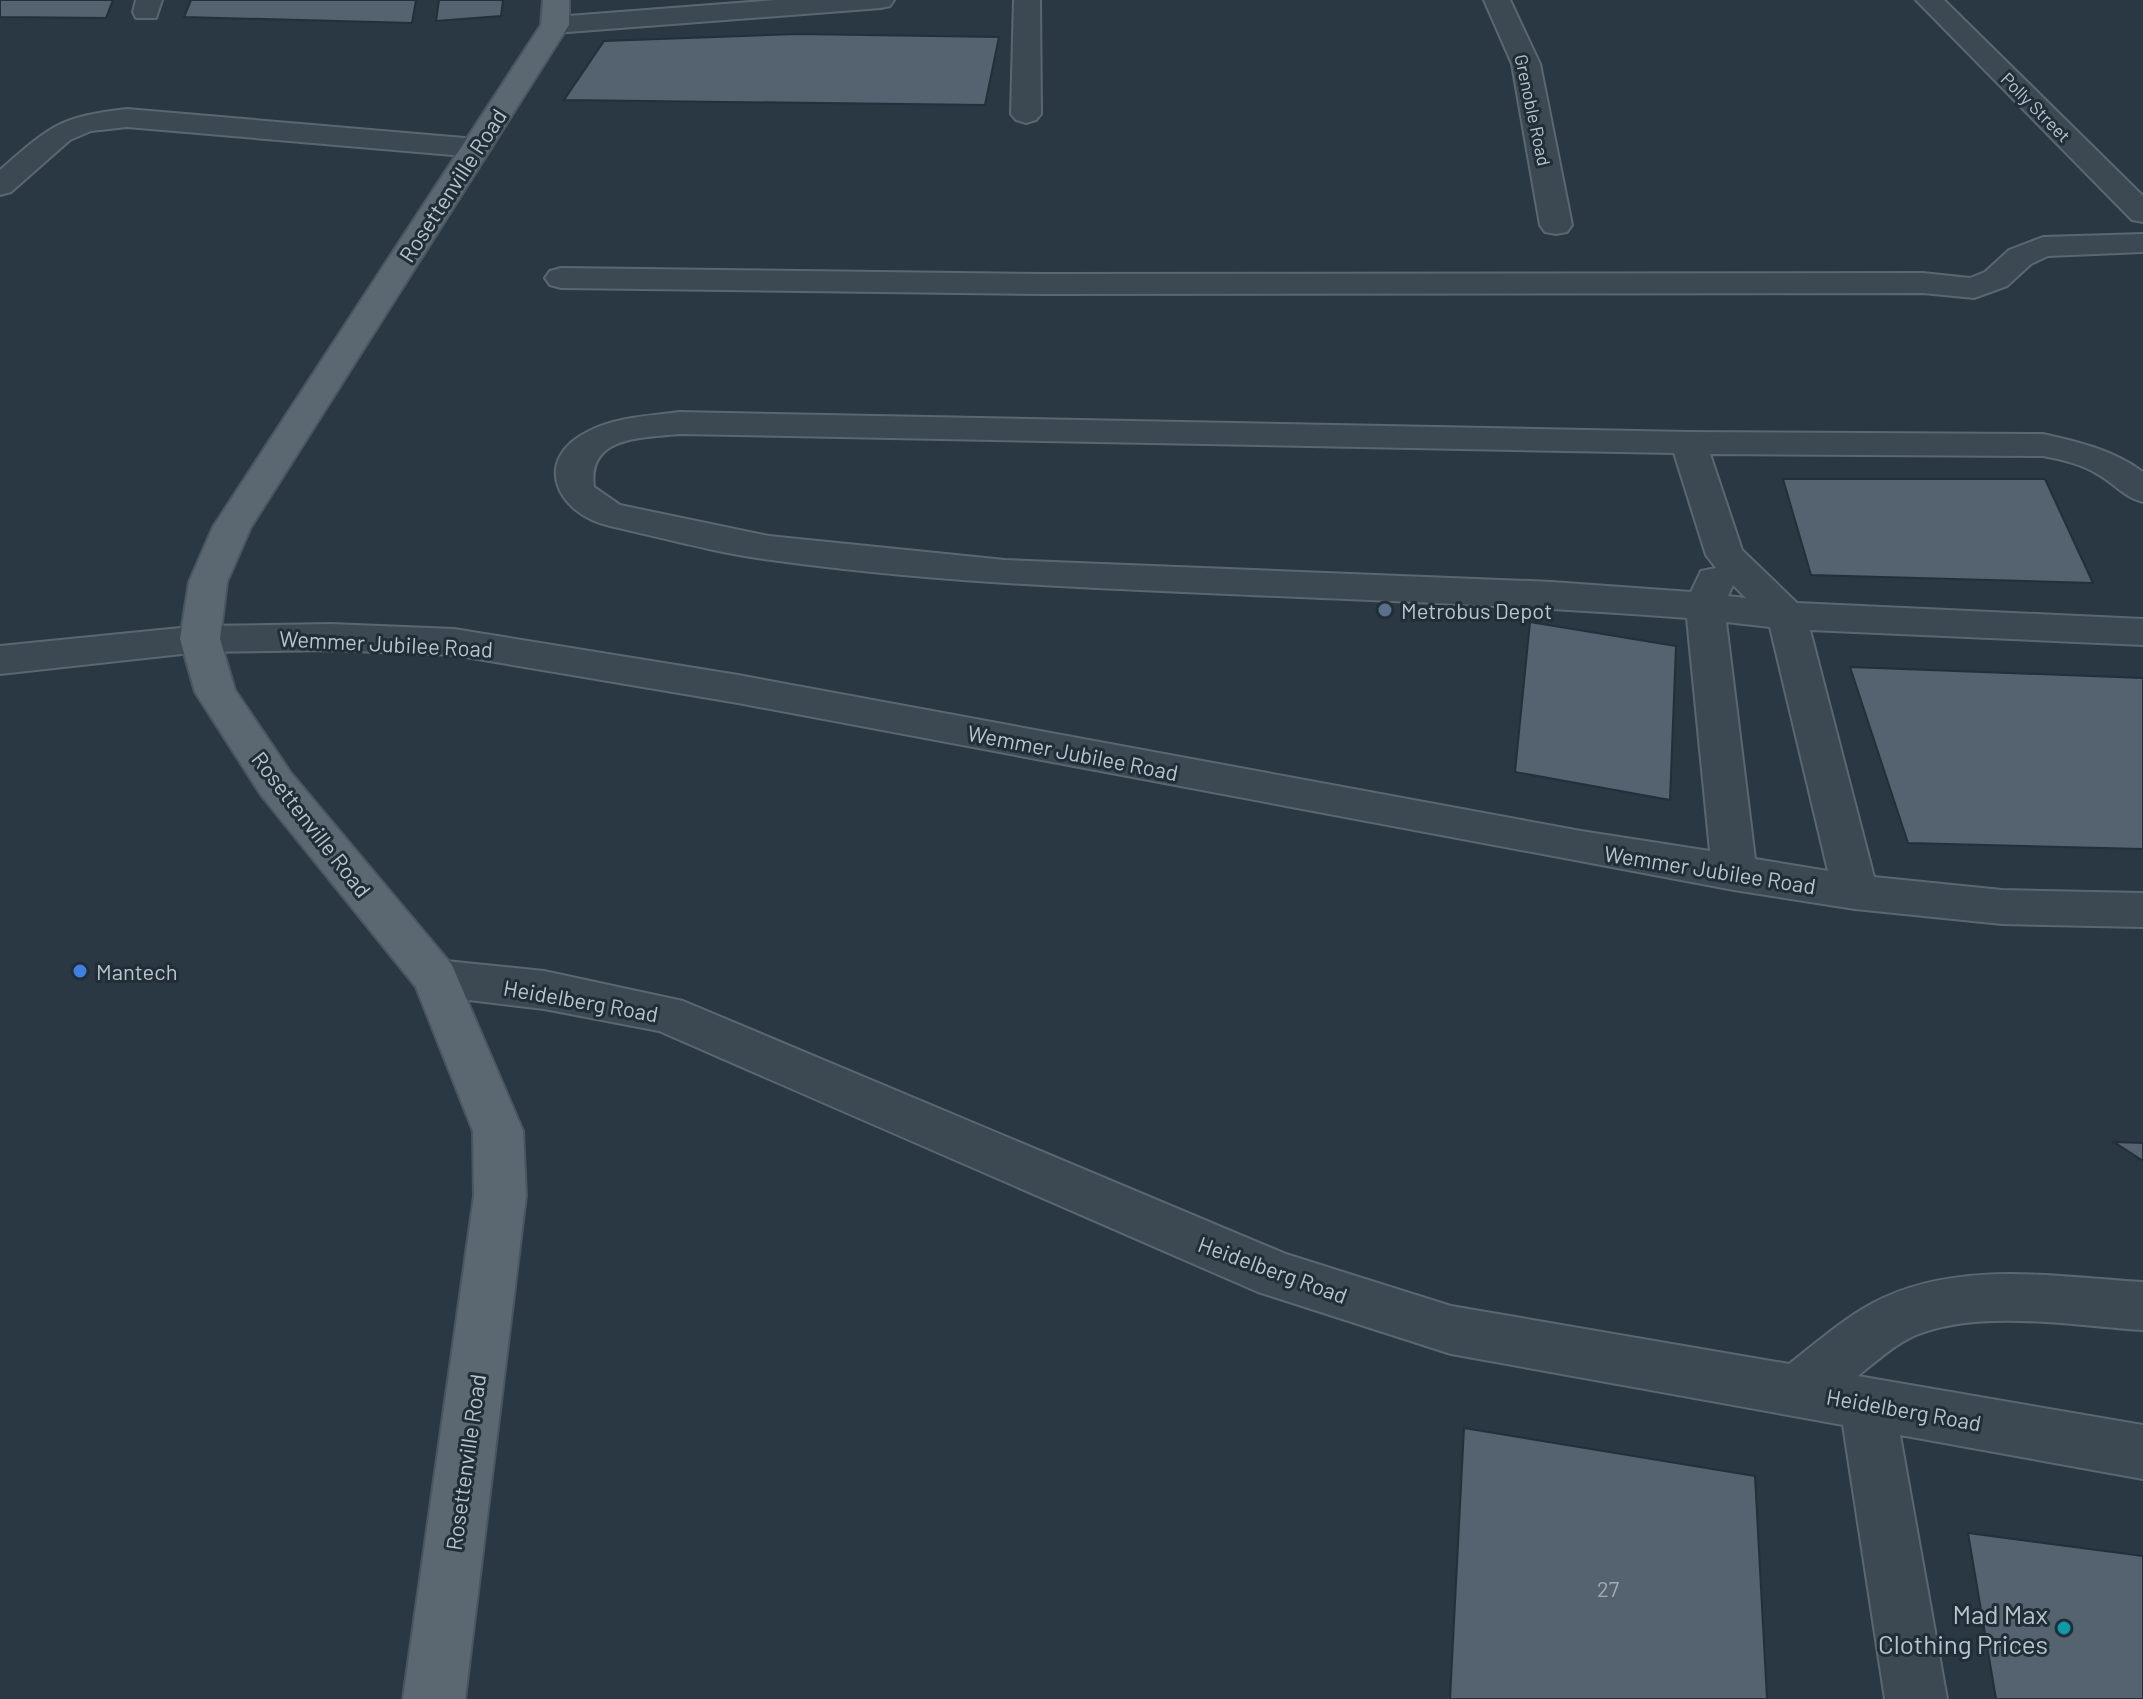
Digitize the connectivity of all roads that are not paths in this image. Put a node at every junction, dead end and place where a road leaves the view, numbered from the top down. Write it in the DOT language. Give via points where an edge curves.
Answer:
graph roads {
  1 [pos="881,0"];
  2 [pos="1027,0"];
  3 [pos="1497,0"];
  4 [pos="1929,0"];
  5 [pos="686,7"];
  6 [pos="556,12"];
  7 [pos="1026,114"];
  8 [pos="476,148"];
  9 [pos="0,186"];
  10 [pos="2143,213"];
  11 [pos="1556,225"];
  12 [pos="2143,243"];
  13 [pos="561,278"];
  14 [pos="1689,443"];
  15 [pos="2143,491"];
  16 [pos="1725,555"];
  17 [pos="1705,606"];
  18 [pos="1787,616"];
  19 [pos="2143,632"];
  20 [pos="200,639"];
  21 [pos="0,660"];
  22 [pos="1734,873"];
  23 [pos="1855,892"];
  24 [pos="2143,910"];
  25 [pos="436,978"];
  26 [pos="2143,1306"];
  27 [pos="1798,1390"];
  28 [pos="1867,1403"];
  29 [pos="2143,1452"];
  30 [pos="434,1699"];
  31 [pos="1916,1699"];
  1 -- 5 [label="street"];
  2 -- 7 [label="street"];
  3 -- 11 [label="street, Grenoble Road" via="1526,64"];
  4 -- 10 [label="street, Polly Street"];
  5 -- 6 [label="street"];
  6 -- 8 [label="main road, Rosettenville Road"];
  8 -- 9 [label="street" via="127,118 85,123 60,134"];
  8 -- 20 [label="main road, Rosettenville Road" via="232,527 208,582"];
  12 -- 13 [label="street" via="2043,247 1974,288 1923,283 1043,284"];
  14 -- 15 [label="street" via="2043,445 2089,454 2118,468"];
  14 -- 16 [label="street"];
  14 -- 17 [label="street" via="679,423 621,431 587,446 575,467 576,492 608,514 769,548 1005,572"];
  16 -- 17 [label="street"];
  16 -- 18 [label="street"];
  17 -- 18 [label="street"];
  17 -- 22 [label="street"];
  18 -- 19 [label="street"];
  18 -- 23 [label="street"];
  20 -- 21 [label="street, Wemmer Jubilee Road"];
  20 -- 22 [label="street, Wemmer Jubilee Road" via="346,638 516,650"];
  20 -- 25 [label="main road, Rosettenville Road" via="215,692 276,784"];
  22 -- 23 [label="street, Wemmer Jubilee Road"];
  23 -- 24 [label="street, Wemmer Jubilee Road" via="2002,907"];
  25 -- 27 [label="street, Heidelberg Road" via="544,990 666,1014 1277,1275 1451,1330"];
  25 -- 30 [label="main road, Rosettenville Road" via="498,1131 500,1196"];
  26 -- 27 [label="street" via="1973,1299 1941,1303 1894,1319"];
  27 -- 28 [label="street, Heidelberg Road"];
  28 -- 29 [label="street, Heidelberg Road"];
  28 -- 31 [label="street"];
}
